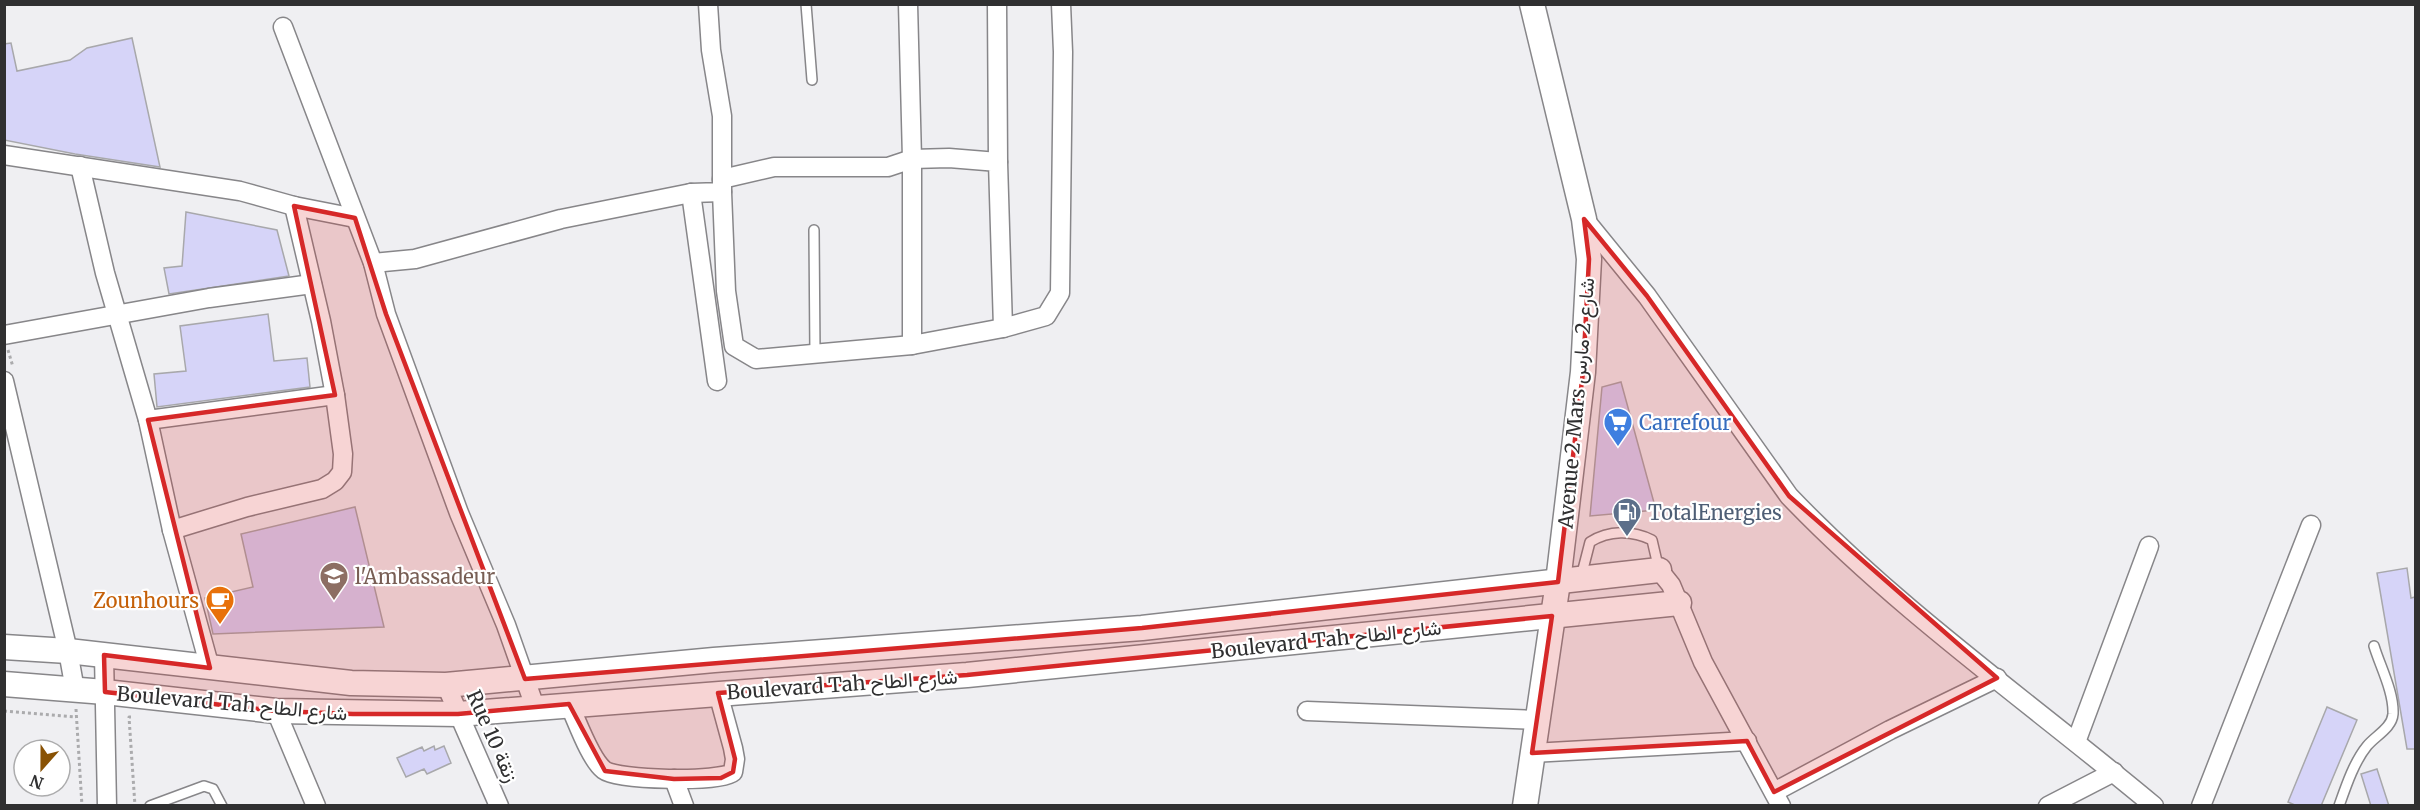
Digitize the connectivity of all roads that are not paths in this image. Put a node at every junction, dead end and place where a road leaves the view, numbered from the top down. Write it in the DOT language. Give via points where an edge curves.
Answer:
graph roads {
  1 [pos="708,4"];
  2 [pos="806,4"];
  3 [pos="908,4"];
  4 [pos="997,4"];
  5 [pos="1061,4"];
  6 [pos="1532,4"];
  7 [pos="284,27"];
  8 [pos="812,80"];
  9 [pos="4,155"];
  10 [pos="912,159"];
  11 [pos="998,162"];
  12 [pos="80,166"];
  13 [pos="722,186"];
  14 [pos="691,193"];
  15 [pos="294,206"];
  16 [pos="355,218"];
  17 [pos="1584,219"];
  18 [pos="814,230"];
  19 [pos="373,263"];
  20 [pos="312,284"];
  21 [pos="117,314"];
  22 [pos="1003,328"];
  23 [pos="4,335"];
  24 [pos="912,345"];
  25 [pos="815,354"];
  26 [pos="4,381"];
  27 [pos="717,381"];
  28 [pos="335,395"];
  29 [pos="148,420"];
  30 [pos="2311,525"];
  31 [pos="172,530"];
  32 [pos="2149,546"];
  33 [pos="1659,570"];
  34 [pos="1569,581"];
  35 [pos="1678,603"];
  36 [pos="1552,616"];
  37 [pos="2374,646"];
  38 [pos="4,647"];
  39 [pos="68,651"];
  40 [pos="104,655"];
  41 [pos="210,668"];
  42 [pos="1996,678"];
  43 [pos="525,679"];
  44 [pos="4,684"];
  45 [pos="446,685"];
  46 [pos="75,690"];
  47 [pos="105,692"];
  48 [pos="718,693"];
  49 [pos="569,704"];
  50 [pos="535,707"];
  51 [pos="276,711"];
  52 [pos="1306,711"];
  53 [pos="458,714"];
  54 [pos="1537,720"];
  55 [pos="1747,741"];
  56 [pos="2076,742"];
  57 [pos="1532,753"];
  58 [pos="2114,772"];
  59 [pos="674,779"];
  60 [pos="1778,799"];
  61 [pos="107,806"];
  62 [pos="150,806"];
  63 [pos="222,806"];
  64 [pos="316,806"];
  65 [pos="500,806"];
  66 [pos="684,806"];
  67 [pos="1525,806"];
  68 [pos="2048,806"];
  69 [pos="2154,806"];
  70 [pos="2201,806"];
  71 [pos="2339,806"];
  1 -- 13 [label="street" via="722,116"];
  2 -- 8 [label="lane"];
  3 -- 10 [label="street"];
  4 -- 11 [label="street"];
  5 -- 22 [label="street" via="1064,52 1060,293 1046,316"];
  6 -- 17 [label="street, Avenue 2 Mars شارع 2 مارس"];
  7 -- 16 [label="street"];
  9 -- 12 [label="street"];
  10 -- 11 [label="street"];
  10 -- 13 [label="street" via="888,167 774,167"];
  10 -- 24 [label="street"];
  11 -- 22 [label="street"];
  12 -- 15 [label="street" via="240,191"];
  12 -- 21 [label="street"];
  13 -- 14 [label="street"];
  13 -- 25 [label="street" via="726,291 734,346 756,359"];
  14 -- 19 [label="street" via="561,219 415,259"];
  14 -- 27 [label="street"];
  15 -- 16 [label="street"];
  15 -- 20 [label="street"];
  16 -- 19 [label="street"];
  17 -- 34 [label="street, Avenue 2 Mars شارع 2 مارس" via="1589,259"];
  17 -- 42 [label="street" via="1647,296 1789,496 1898,598"];
  18 -- 25 [label="lane"];
  19 -- 43 [label="street" via="390,325"];
  20 -- 21 [label="street"];
  20 -- 28 [label="street"];
  21 -- 23 [label="street"];
  21 -- 29 [label="street"];
  22 -- 24 [label="street"];
  24 -- 25 [label="street"];
  26 -- 39 [label="street"];
  28 -- 29 [label="street"];
  28 -- 31 [label="street" via="344,465 335,481 306,493"];
  29 -- 31 [label="street"];
  30 -- 70 [label="street"];
  31 -- 41 [label="street"];
  32 -- 56 [label="street"];
  33 -- 34 [label="street, Boulevard Tah شارع الطاح"];
  33 -- 34 [label="lane" via="1652,540 1625,532 1600,536 1590,542"];
  33 -- 35 [label="street"];
  34 -- 36 [label="street, Avenue 2 Mars شارع 2 مارس"];
  34 -- 43 [label="street, Boulevard Tah شارع الطاح" via="1142,628 714,660"];
  35 -- 36 [label="street, Boulevard Tah شارع الطاح"];
  35 -- 55 [label="street" via="1703,662"];
  36 -- 48 [label="street, Boulevard Tah شارع الطاح" via="967,675"];
  36 -- 54 [label="street, Avenue 2 Mars شارع 2 مارس"];
  37 -- 71 [label="lane" via="2391,700 2391,721 2365,748"];
  38 -- 39 [label="street, Boulevard Tah شارع الطاح"];
  39 -- 40 [label="street, Boulevard Tah شارع الطاح"];
  39 -- 46 [label="street"];
  40 -- 41 [label="street, Boulevard Tah شارع الطاح"];
  40 -- 47 [label="street"];
  41 -- 45 [label="street, Boulevard Tah شارع الطاح" via="351,683"];
  42 -- 56 [label="street"];
  42 -- 60 [label="street" via="1890,730"];
  43 -- 45 [label="street, Boulevard Tah شارع الطاح"];
  43 -- 50 [label="street"];
  44 -- 46 [label="street, Boulevard Tah شارع الطاح"];
  45 -- 53 [label="street, Rue 10 زنقة"];
  46 -- 47 [label="street, Boulevard Tah شارع الطاح"];
  47 -- 51 [label="street, Boulevard Tah شارع الطاح"];
  47 -- 61 [label="street"];
  48 -- 49 [label="street, Boulevard Tah شارع الطاح"];
  48 -- 59 [label="street" via="733,748 733,772 721,778"];
  49 -- 50 [label="street, Boulevard Tah شارع الطاح"];
  49 -- 59 [label="street" via="605,771"];
  50 -- 53 [label="street, Boulevard Tah شارع الطاح"];
  51 -- 53 [label="street, Boulevard Tah شارع الطاح"];
  51 -- 64 [label="street"];
  52 -- 54 [label="street"];
  53 -- 65 [label="street, Rue 10 زنقة"];
  54 -- 57 [label="street, Avenue 2 Mars شارع 2 مارس"];
  55 -- 57 [label="street"];
  55 -- 60 [label="street"];
  56 -- 58 [label="street"];
  57 -- 67 [label="street, Avenue 2 Mars شارع 2 مارس"];
  58 -- 68 [label="street"];
  58 -- 69 [label="street"];
  59 -- 66 [label="street"];
  62 -- 63 [label="lane" via="201,786 213,789"];
}
